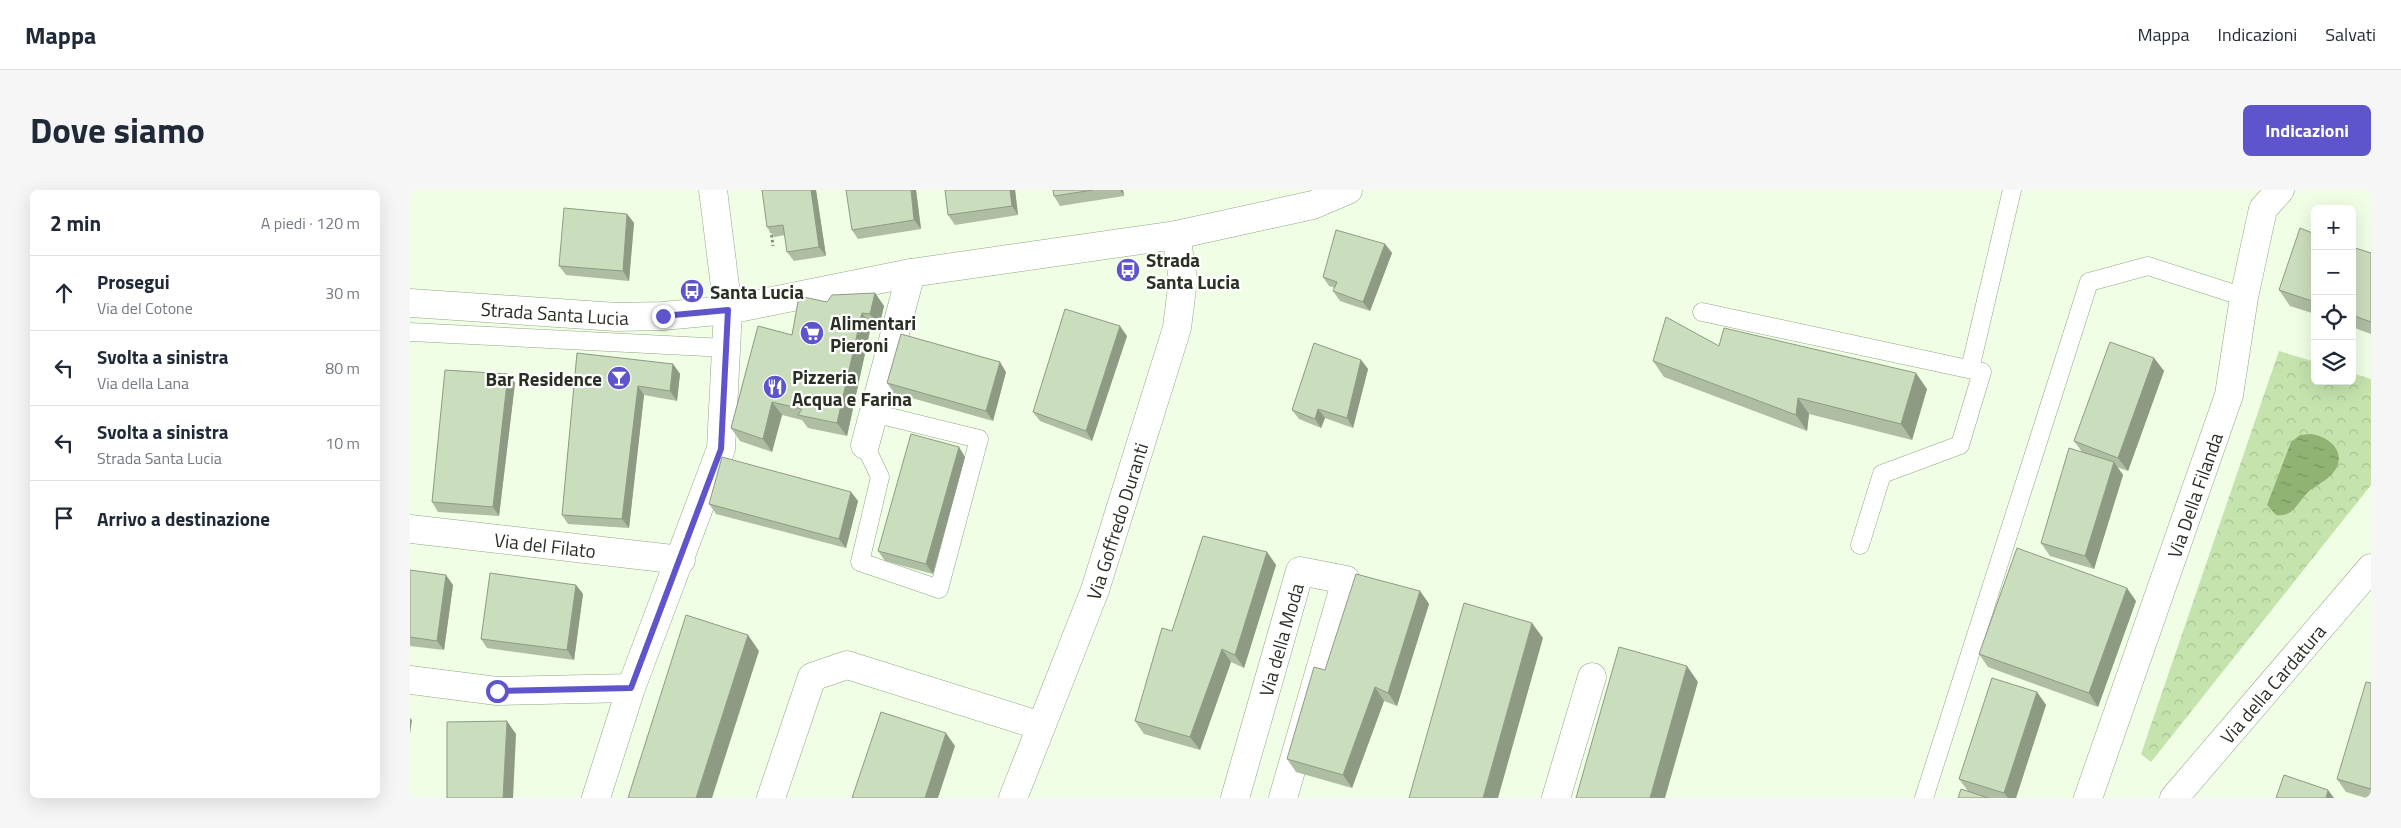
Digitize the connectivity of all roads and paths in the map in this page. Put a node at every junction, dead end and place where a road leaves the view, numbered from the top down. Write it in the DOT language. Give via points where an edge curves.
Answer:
graph roads {
  1 [pos="713,190"];
  2 [pos="1348,190"];
  3 [pos="2012,190"];
  4 [pos="2280,190"];
  5 [pos="770,227"];
  6 [pos="1176,235"];
  7 [pos="773,246"];
  8 [pos="911,273"];
  9 [pos="2244,297"];
  10 [pos="410,303"];
  11 [pos="728,310"];
  12 [pos="1702,312"];
  13 [pos="410,332"];
  14 [pos="726,348"];
  15 [pos="1970,369"];
  16 [pos="873,413"];
  17 [pos="865,445"];
  18 [pos="410,529"];
  19 [pos="1860,545"];
  20 [pos="680,560"];
  21 [pos="2371,568"];
  22 [pos="1592,677"];
  23 [pos="410,680"];
  24 [pos="631,688"];
  25 [pos="1041,726"];
  26 [pos="2091,796"];
  27 [pos="596,798"];
  28 [pos="771,798"];
  29 [pos="1013,798"];
  30 [pos="1235,798"];
  31 [pos="1283,798"];
  32 [pos="1556,798"];
  33 [pos="1924,798"];
  34 [pos="2174,798"];
  1 -- 11 [label="street"];
  2 -- 6 [label="street, Strada Santa Lucia" via="1313,205"];
  3 -- 15 [label="lane"];
  4 -- 9 [label="street, Via Della Filanda" via="2263,209"];
  5 -- 7 [label="path"];
  6 -- 8 [label="street, Strada Santa Lucia"];
  6 -- 25 [label="street, Via Goffredo Duranti" via="1183,280 1177,328 1095,590"];
  8 -- 11 [label="street, Strada Santa Lucia"];
  8 -- 16 [label="street"];
  9 -- 26 [label="street, Via Della Filanda" via="2229,395"];
  9 -- 33 [label="lane" via="2148,266 2089,282"];
  10 -- 11 [label="street, Strada Santa Lucia" via="617,317"];
  11 -- 14 [label="street"];
  12 -- 15 [label="lane"];
  13 -- 14 [label="lane"];
  14 -- 20 [label="street" via="721,449"];
  15 -- 19 [label="lane" via="1982,372 1960,445 1882,474"];
  16 -- 17 [label="street"];
  16 -- 17 [label="lane" via="978,439 939,589 860,562 880,478"];
  18 -- 20 [label="street, Via del Filato"];
  20 -- 24 [label="street"];
  21 -- 34 [label="street, Via della Cardatura"];
  22 -- 32 [label="street"];
  23 -- 24 [label="street" via="497,691"];
  24 -- 27 [label="street"];
  25 -- 28 [label="street" via="847,665 812,677"];
  25 -- 29 [label="street, Via Goffredo Duranti"];
  30 -- 31 [label="street, Via della Moda" via="1300,571 1346,580"];
}
